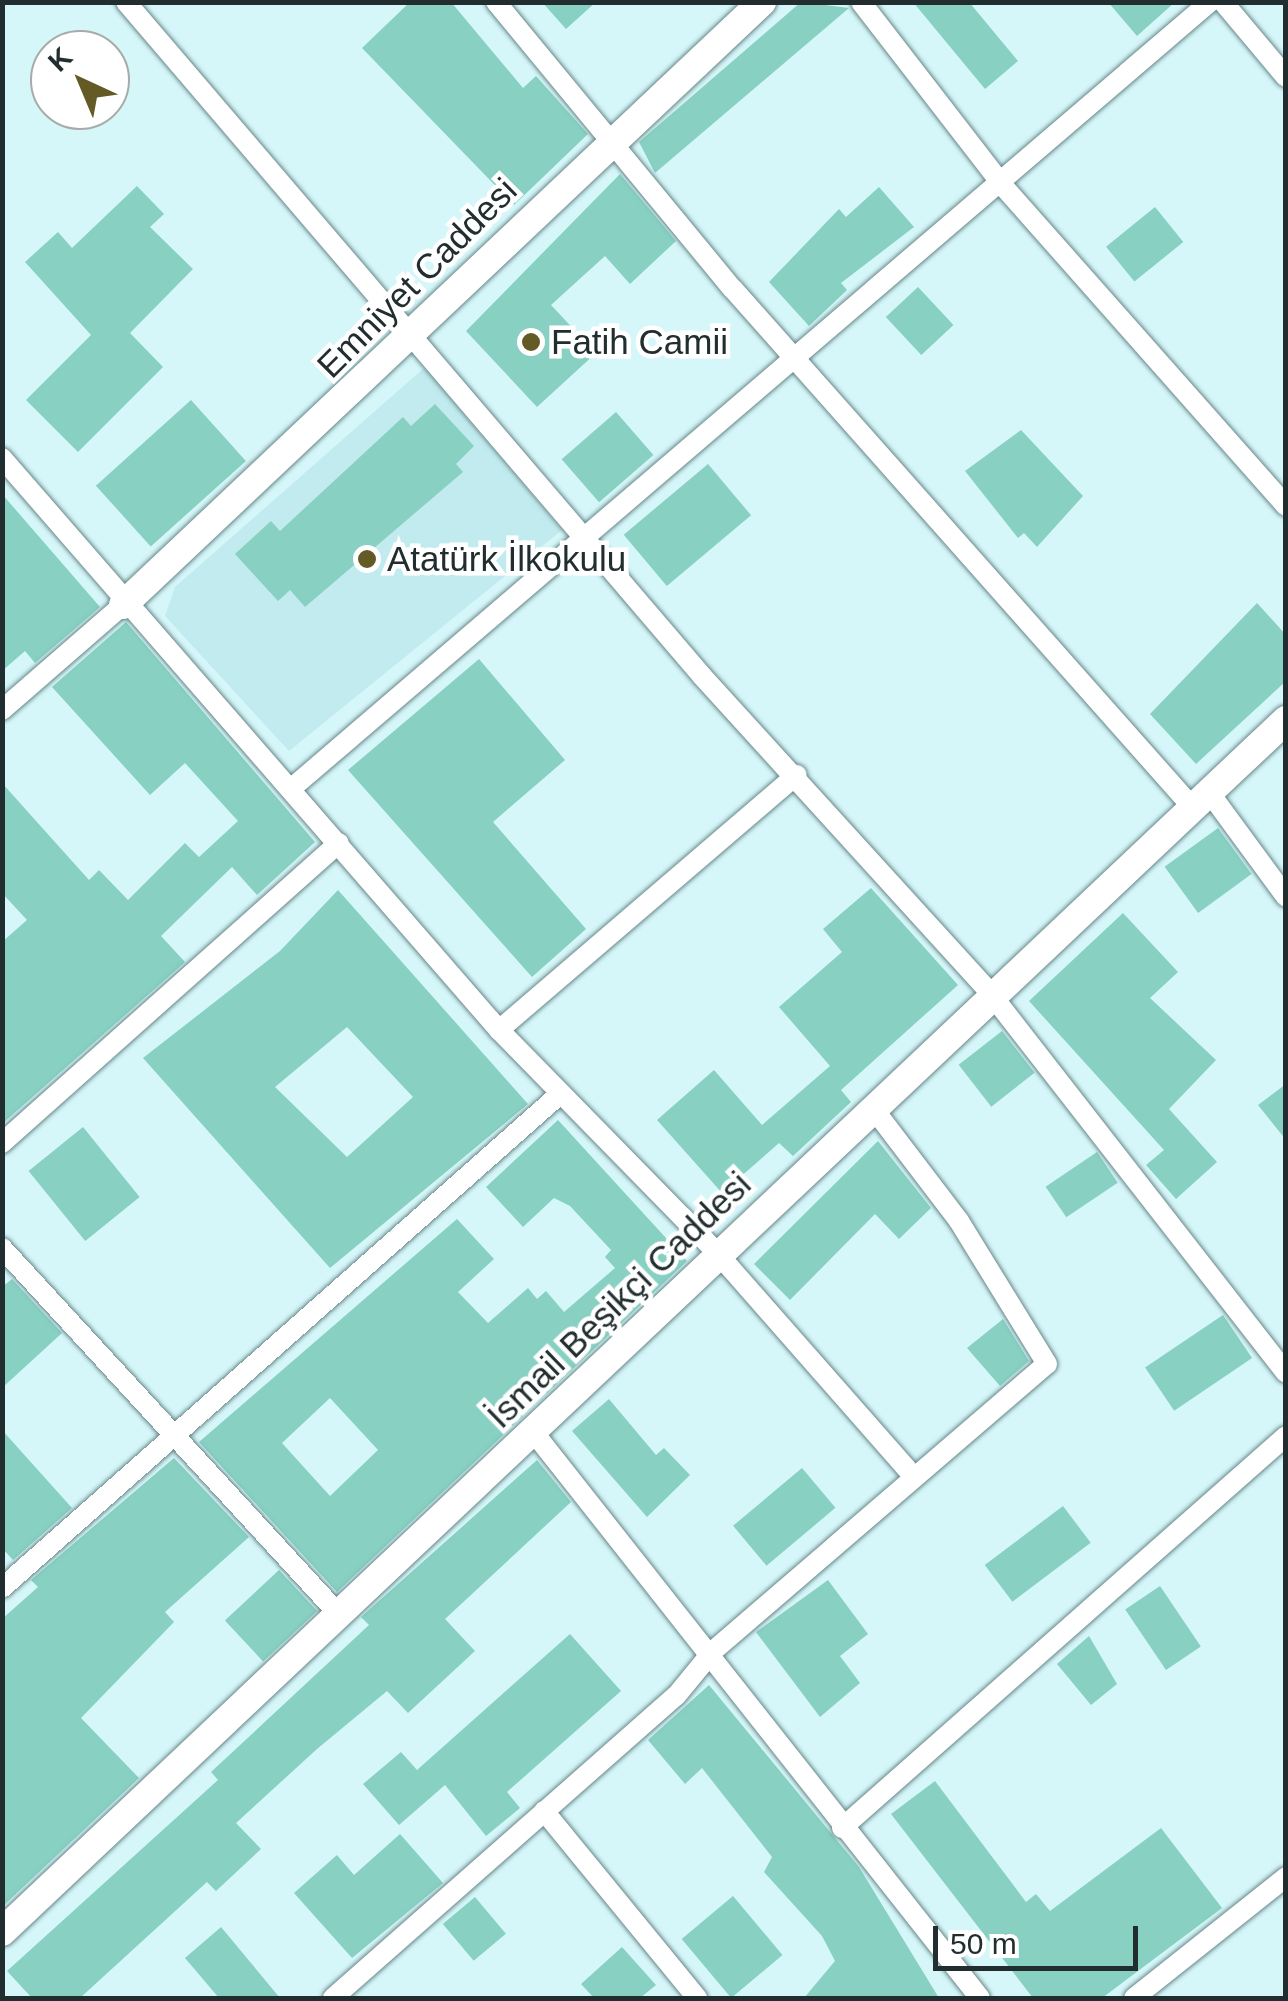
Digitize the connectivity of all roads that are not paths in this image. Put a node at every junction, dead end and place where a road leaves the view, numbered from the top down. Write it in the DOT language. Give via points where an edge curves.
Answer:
graph roads {
  1 [pos="126,2"];
  2 [pos="496,2"];
  3 [pos="762,2"];
  4 [pos="861,2"];
  5 [pos="1252,2"];
  6 [pos="1221,5"];
  7 [pos="1286,77"];
  8 [pos="609,140"];
  9 [pos="1004,187"];
  10 [pos="418,336"];
  11 [pos="797,361"];
  12 [pos="2,458"];
  13 [pos="1286,506"];
  14 [pos="586,532"];
  15 [pos="123,606"];
  16 [pos="2,710"];
  17 [pos="1286,720"];
  18 [pos="797,775"];
  19 [pos="293,787"];
  20 [pos="1202,800"];
  21 [pos="339,843"];
  22 [pos="1286,898"];
  23 [pos="991,994"];
  24 [pos="499,1030"];
  25 [pos="560,1094"];
  26 [pos="873,1108"];
  27 [pos="2,1143"];
  28 [pos="2,1248"];
  29 [pos="718,1255"];
  30 [pos="1286,1373"];
  31 [pos="175,1433"];
  32 [pos="535,1434"];
  33 [pos="1286,1436"];
  34 [pos="913,1476"];
  35 [pos="2,1588"];
  36 [pos="339,1615"];
  37 [pos="713,1651"];
  38 [pos="544,1811"];
  39 [pos="842,1828"];
  40 [pos="1286,1877"];
  41 [pos="2,1932"];
  42 [pos="333,1998"];
  43 [pos="697,1998"];
  44 [pos="980,1998"];
  45 [pos="1134,1998"];
  1 -- 10 [label="street"];
  2 -- 8 [label="street"];
  3 -- 8 [label="street, Emniyet Caddesi"];
  4 -- 9 [label="street"];
  5 -- 6 [label="street"];
  6 -- 7 [label="street"];
  6 -- 9 [label="street"];
  8 -- 10 [label="street, Emniyet Caddesi"];
  8 -- 11 [label="street"];
  9 -- 11 [label="street"];
  9 -- 13 [label="street"];
  10 -- 14 [label="street"];
  10 -- 15 [label="street, Emniyet Caddesi"];
  11 -- 14 [label="street"];
  11 -- 20 [label="street"];
  12 -- 15 [label="street"];
  14 -- 18 [label="street"];
  14 -- 19 [label="street"];
  15 -- 16 [label="street"];
  15 -- 19 [label="street"];
  17 -- 20 [label="street, İsmail Beşikçi Caddesi"];
  18 -- 23 [label="street"];
  18 -- 24 [label="street"];
  19 -- 21 [label="street"];
  20 -- 22 [label="street"];
  20 -- 23 [label="street, İsmail Beşikçi Caddesi"];
  21 -- 24 [label="street"];
  21 -- 27 [label="street"];
  23 -- 26 [label="street, İsmail Beşikçi Caddesi"];
  23 -- 30 [label="street"];
  24 -- 25 [label="street"];
  25 -- 29 [label="street"];
  25 -- 31 [label="street"];
  26 -- 29 [label="street, İsmail Beşikçi Caddesi"];
  26 -- 34 [label="street" via="1048,1352 1048,1364"];
  28 -- 31 [label="street"];
  29 -- 32 [label="street, İsmail Beşikçi Caddesi"];
  29 -- 34 [label="street"];
  31 -- 35 [label="street"];
  31 -- 36 [label="street"];
  32 -- 36 [label="street, İsmail Beşikçi Caddesi"];
  32 -- 37 [label="street"];
  33 -- 39 [label="street"];
  34 -- 37 [label="street"];
  36 -- 41 [label="street, İsmail Beşikçi Caddesi"];
  37 -- 38 [label="street"];
  37 -- 39 [label="street"];
  38 -- 42 [label="street"];
  38 -- 43 [label="street"];
  39 -- 44 [label="street"];
  40 -- 45 [label="street"];
}
